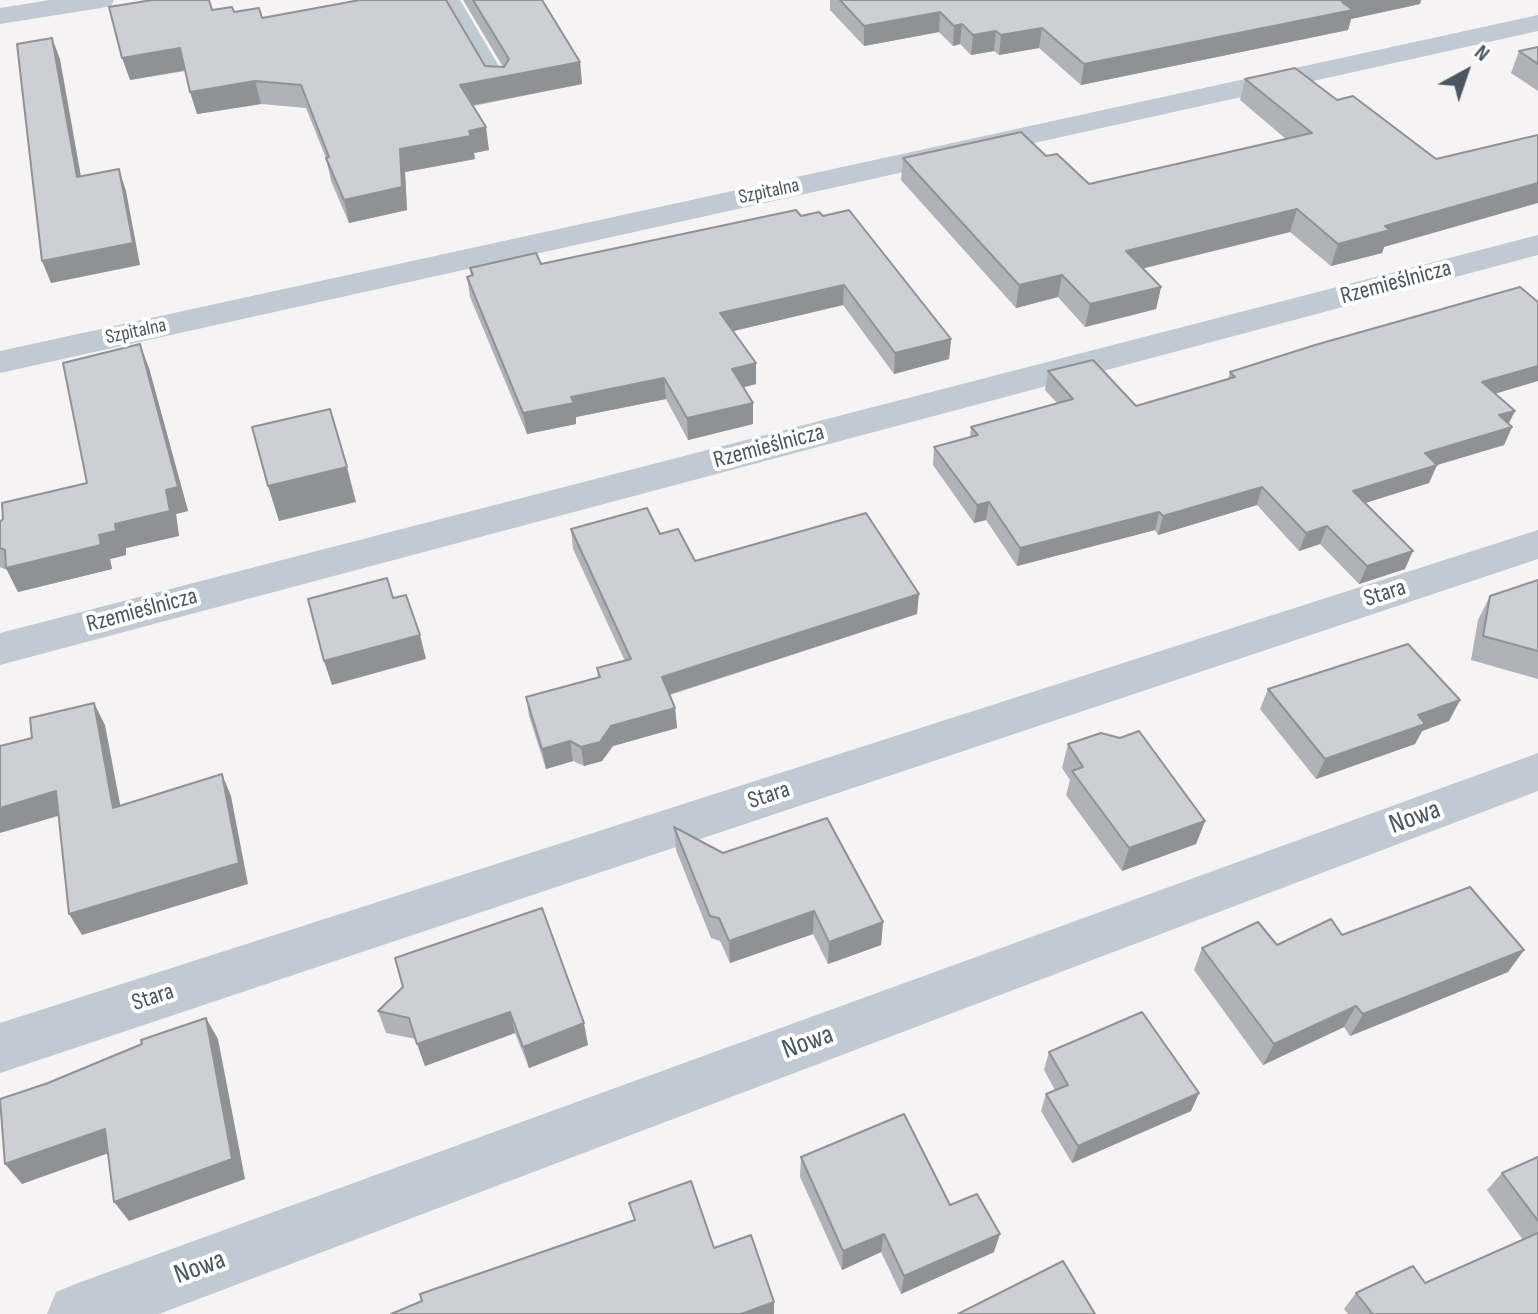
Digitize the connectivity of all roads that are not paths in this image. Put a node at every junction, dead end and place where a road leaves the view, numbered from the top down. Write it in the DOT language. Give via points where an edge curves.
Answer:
graph roads {
  1 [pos="101,0"];
  2 [pos="450,0"];
  3 [pos="0,16"];
  4 [pos="1538,23"];
  5 [pos="498,83"];
  6 [pos="1538,245"];
  7 [pos="0,362"];
  8 [pos="1538,544"];
  9 [pos="0,649"];
  10 [pos="1538,772"];
  11 [pos="0,1048"];
  12 [pos="78,1314"];
  1 -- 3 [label="street"];
  2 -- 5 [label="lane"];
  4 -- 7 [label="street, Szpitalna"];
  6 -- 9 [label="street, Rzemieślnicza"];
  8 -- 11 [label="street, Stara"];
  10 -- 12 [label="street, Nowa"];
}
